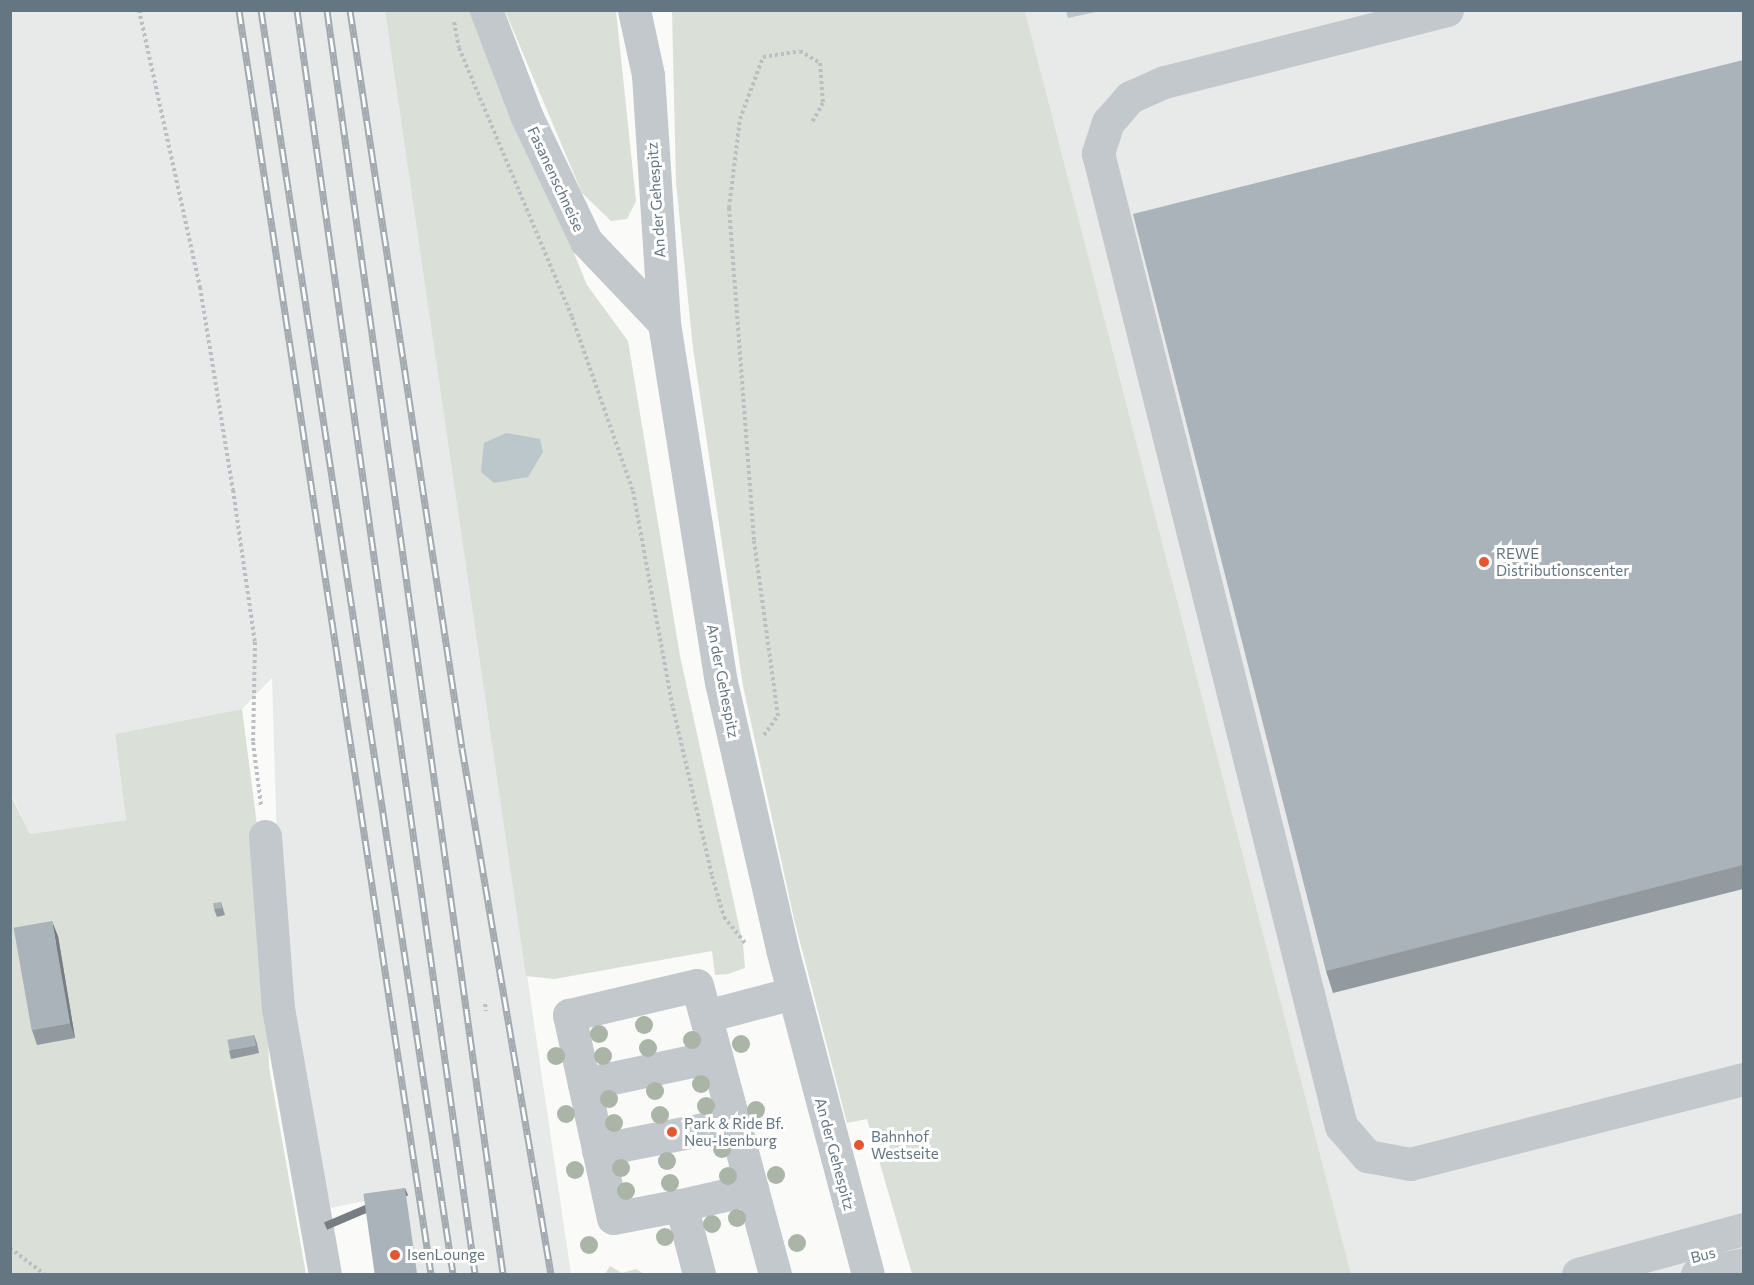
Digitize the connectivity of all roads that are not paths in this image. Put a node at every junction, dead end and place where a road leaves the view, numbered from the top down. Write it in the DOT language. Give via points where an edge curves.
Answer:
graph roads {
  1 [pos="486,10"];
  2 [pos="634,10"];
  3 [pos="656,10"];
  4 [pos="1447,10"];
  5 [pos="648,75"];
  6 [pos="664,323"];
  7 [pos="265,836"];
  8 [pos="796,1002"];
  9 [pos="710,1035"];
  10 [pos="1743,1079"];
  11 [pos="584,1084"];
  12 [pos="734,1123"];
  13 [pos="598,1150"];
  14 [pos="752,1190"];
  15 [pos="681,1205"];
  16 [pos="1743,1229"];
  17 [pos="1743,1245"];
  18 [pos="1743,1264"];
  19 [pos="325,1275"];
  20 [pos="699,1275"];
  21 [pos="775,1275"];
  22 [pos="868,1275"];
  23 [pos="1578,1275"];
  24 [pos="1629,1275"];
  25 [pos="1696,1275"];
  1 -- 6 [label="street, Fasanenschneise" via="526,115 585,241"];
  2 -- 5 [label="street, An der Gehespitz"];
  3 -- 5 [label="street, An der Gehespitz"];
  4 -- 10 [label="street" via="1164,82 1130,97 1108,122 1098,153 1341,1126 1367,1156 1410,1164"];
  5 -- 6 [label="street, An der Gehespitz"];
  6 -- 8 [label="street, An der Gehespitz" via="721,682"];
  7 -- 19 [label="street" via="278,1008"];
  8 -- 9 [label="street"];
  8 -- 22 [label="street, An der Gehespitz"];
  9 -- 11 [label="street"];
  9 -- 11 [label="street" via="697,985 569,1016"];
  9 -- 12 [label="street"];
  11 -- 13 [label="street"];
  12 -- 13 [label="street"];
  12 -- 14 [label="street"];
  13 -- 15 [label="street" via="613,1218"];
  14 -- 15 [label="street"];
  14 -- 21 [label="street"];
  15 -- 20 [label="street"];
  16 -- 23 [label="street"];
  17 -- 24 [label="street, Bus"];
  18 -- 25 [label="street"];
}
